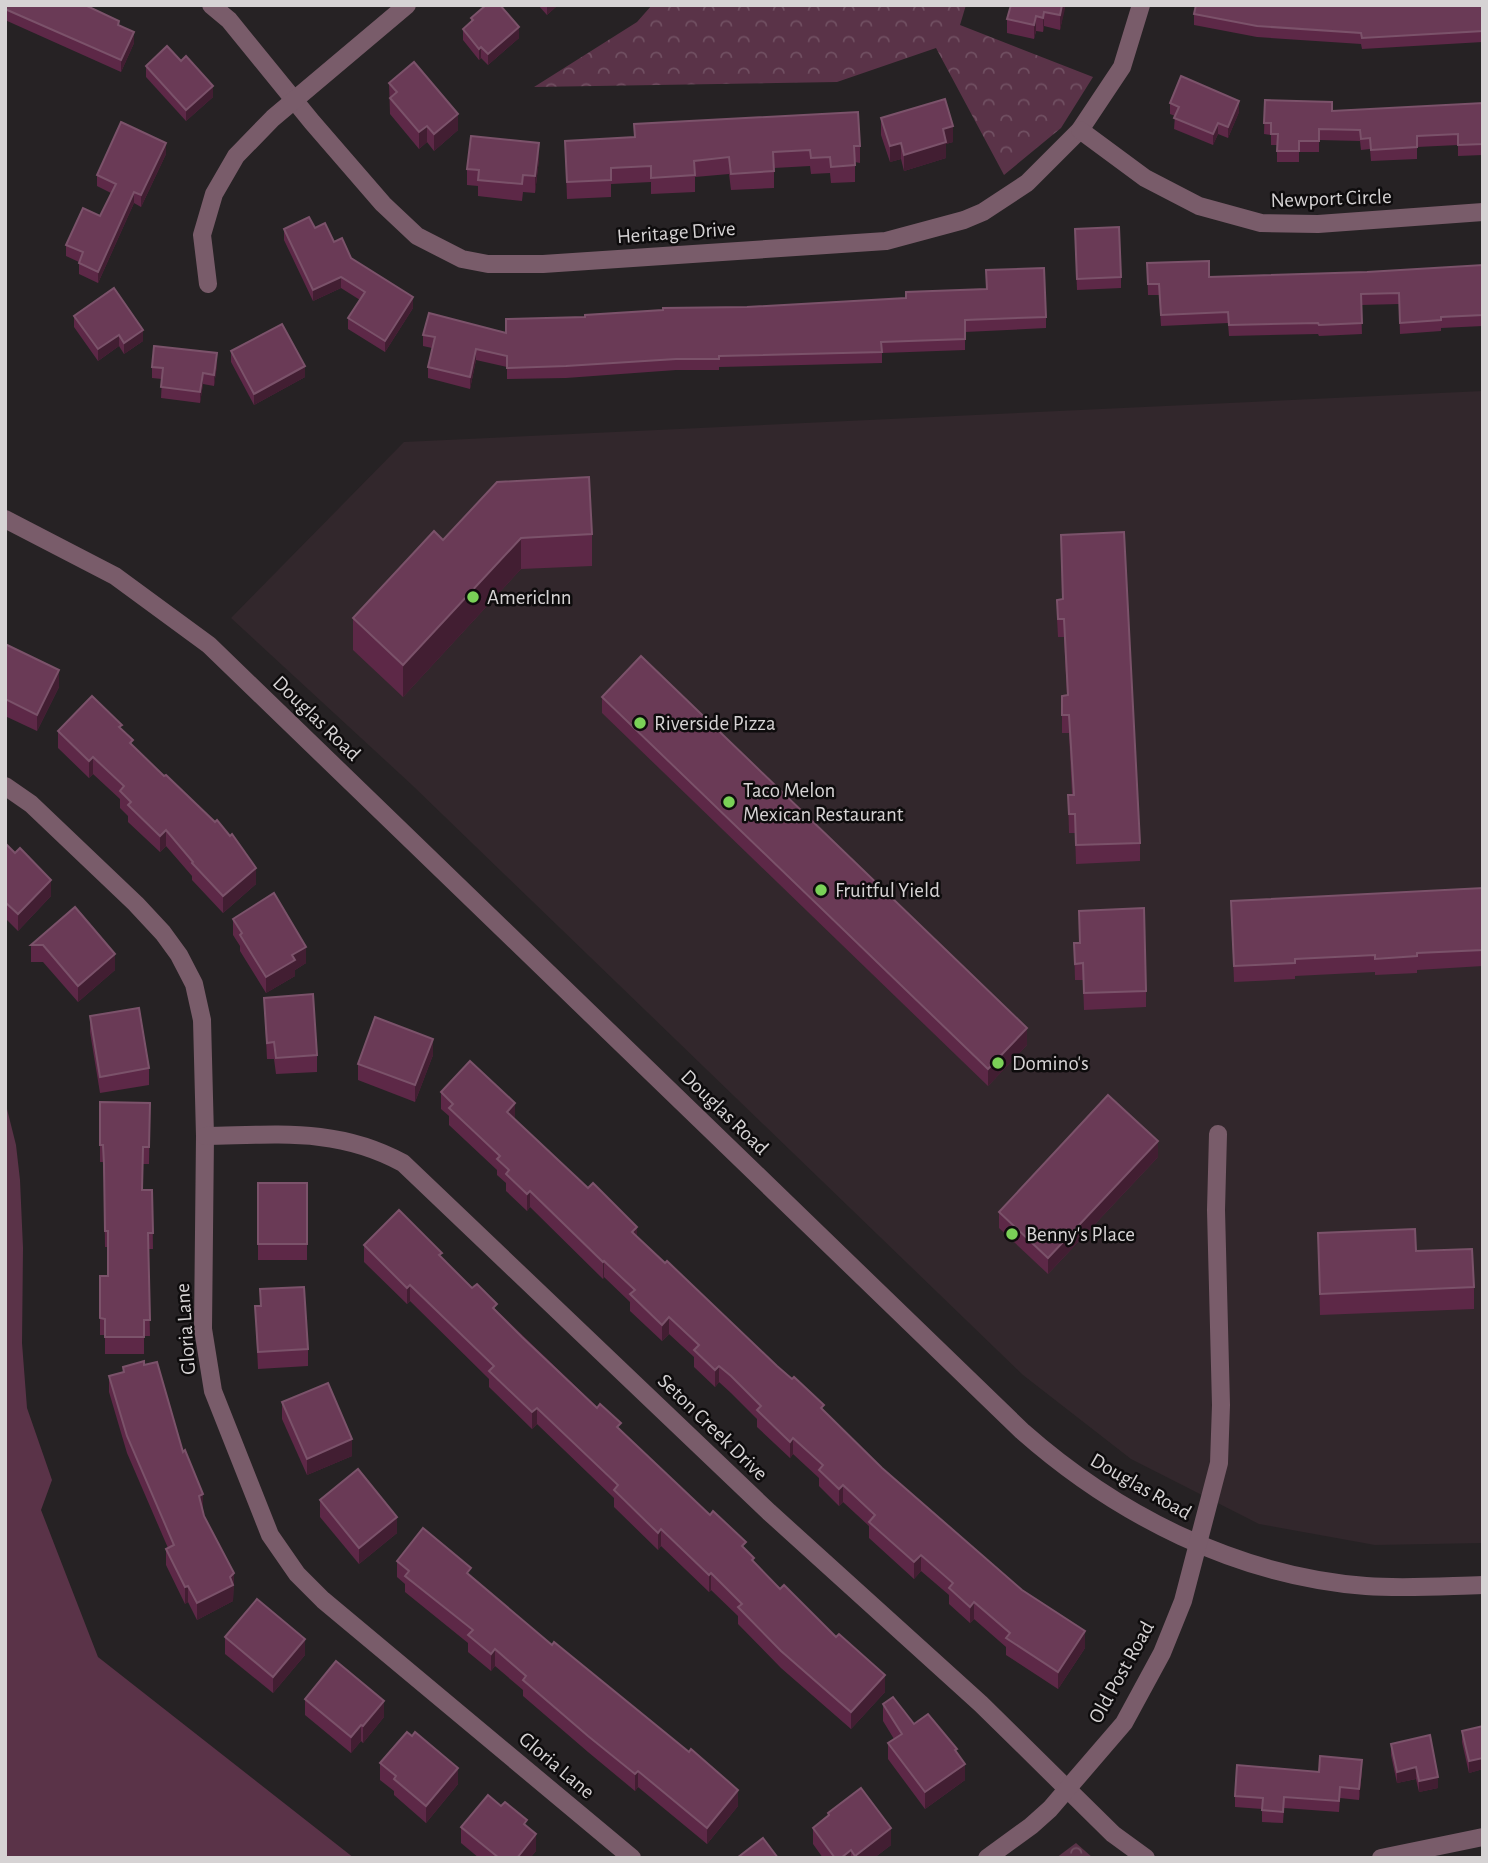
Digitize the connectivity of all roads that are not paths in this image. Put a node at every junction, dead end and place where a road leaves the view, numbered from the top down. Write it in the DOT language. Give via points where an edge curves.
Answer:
graph roads {
  1 [pos="211,5"];
  2 [pos="407,5"];
  3 [pos="1141,5"];
  4 [pos="295,100"];
  5 [pos="1080,130"];
  6 [pos="1483,212"];
  7 [pos="208,284"];
  8 [pos="5,519"];
  9 [pos="5,786"];
  10 [pos="1219,1135"];
  11 [pos="205,1136"];
  12 [pos="1199,1544"];
  13 [pos="1483,1585"];
  14 [pos="1069,1788"];
  15 [pos="1483,1837"];
  16 [pos="632,1858"];
  17 [pos="987,1858"];
  18 [pos="1146,1858"];
  19 [pos="1381,1858"];
  1 -- 4 [label="street, Heritage Drive" via="229,20"];
  2 -- 4 [label="street"];
  3 -- 5 [label="street, Heritage Drive" via="1122,67"];
  4 -- 5 [label="street, Heritage Drive" via="383,204 417,236 463,259 488,264 886,241 983,212 1027,183"];
  4 -- 7 [label="street" via="236,156 214,194 202,235"];
  5 -- 6 [label="street, Newport Circle" via="1145,178 1199,205 1261,223 1318,224"];
  8 -- 12 [label="street, Douglas Road" via="115,576 209,645 1022,1431 1092,1486"];
  9 -- 11 [label="street, Gloria Lane" via="31,804 136,904 179,955 194,984 202,1020"];
  10 -- 12 [label="street, Old Post Road" via="1219,1463"];
  11 -- 14 [label="street, Seton Creek Drive" via="317,1135 362,1144 403,1163 769,1512"];
  11 -- 16 [label="street, Gloria Lane" via="203,1329 213,1391 270,1535 323,1600"];
  12 -- 13 [label="street, Douglas Road" via="1328,1581 1409,1588"];
  12 -- 14 [label="street, Old Post Road" via="1162,1653 1124,1723"];
  14 -- 17 [label="street, Old Post Road" via="1031,1826"];
  14 -- 18 [label="street, Seton Creek Drive" via="1113,1834"];
  15 -- 19 [label="street"];
}
